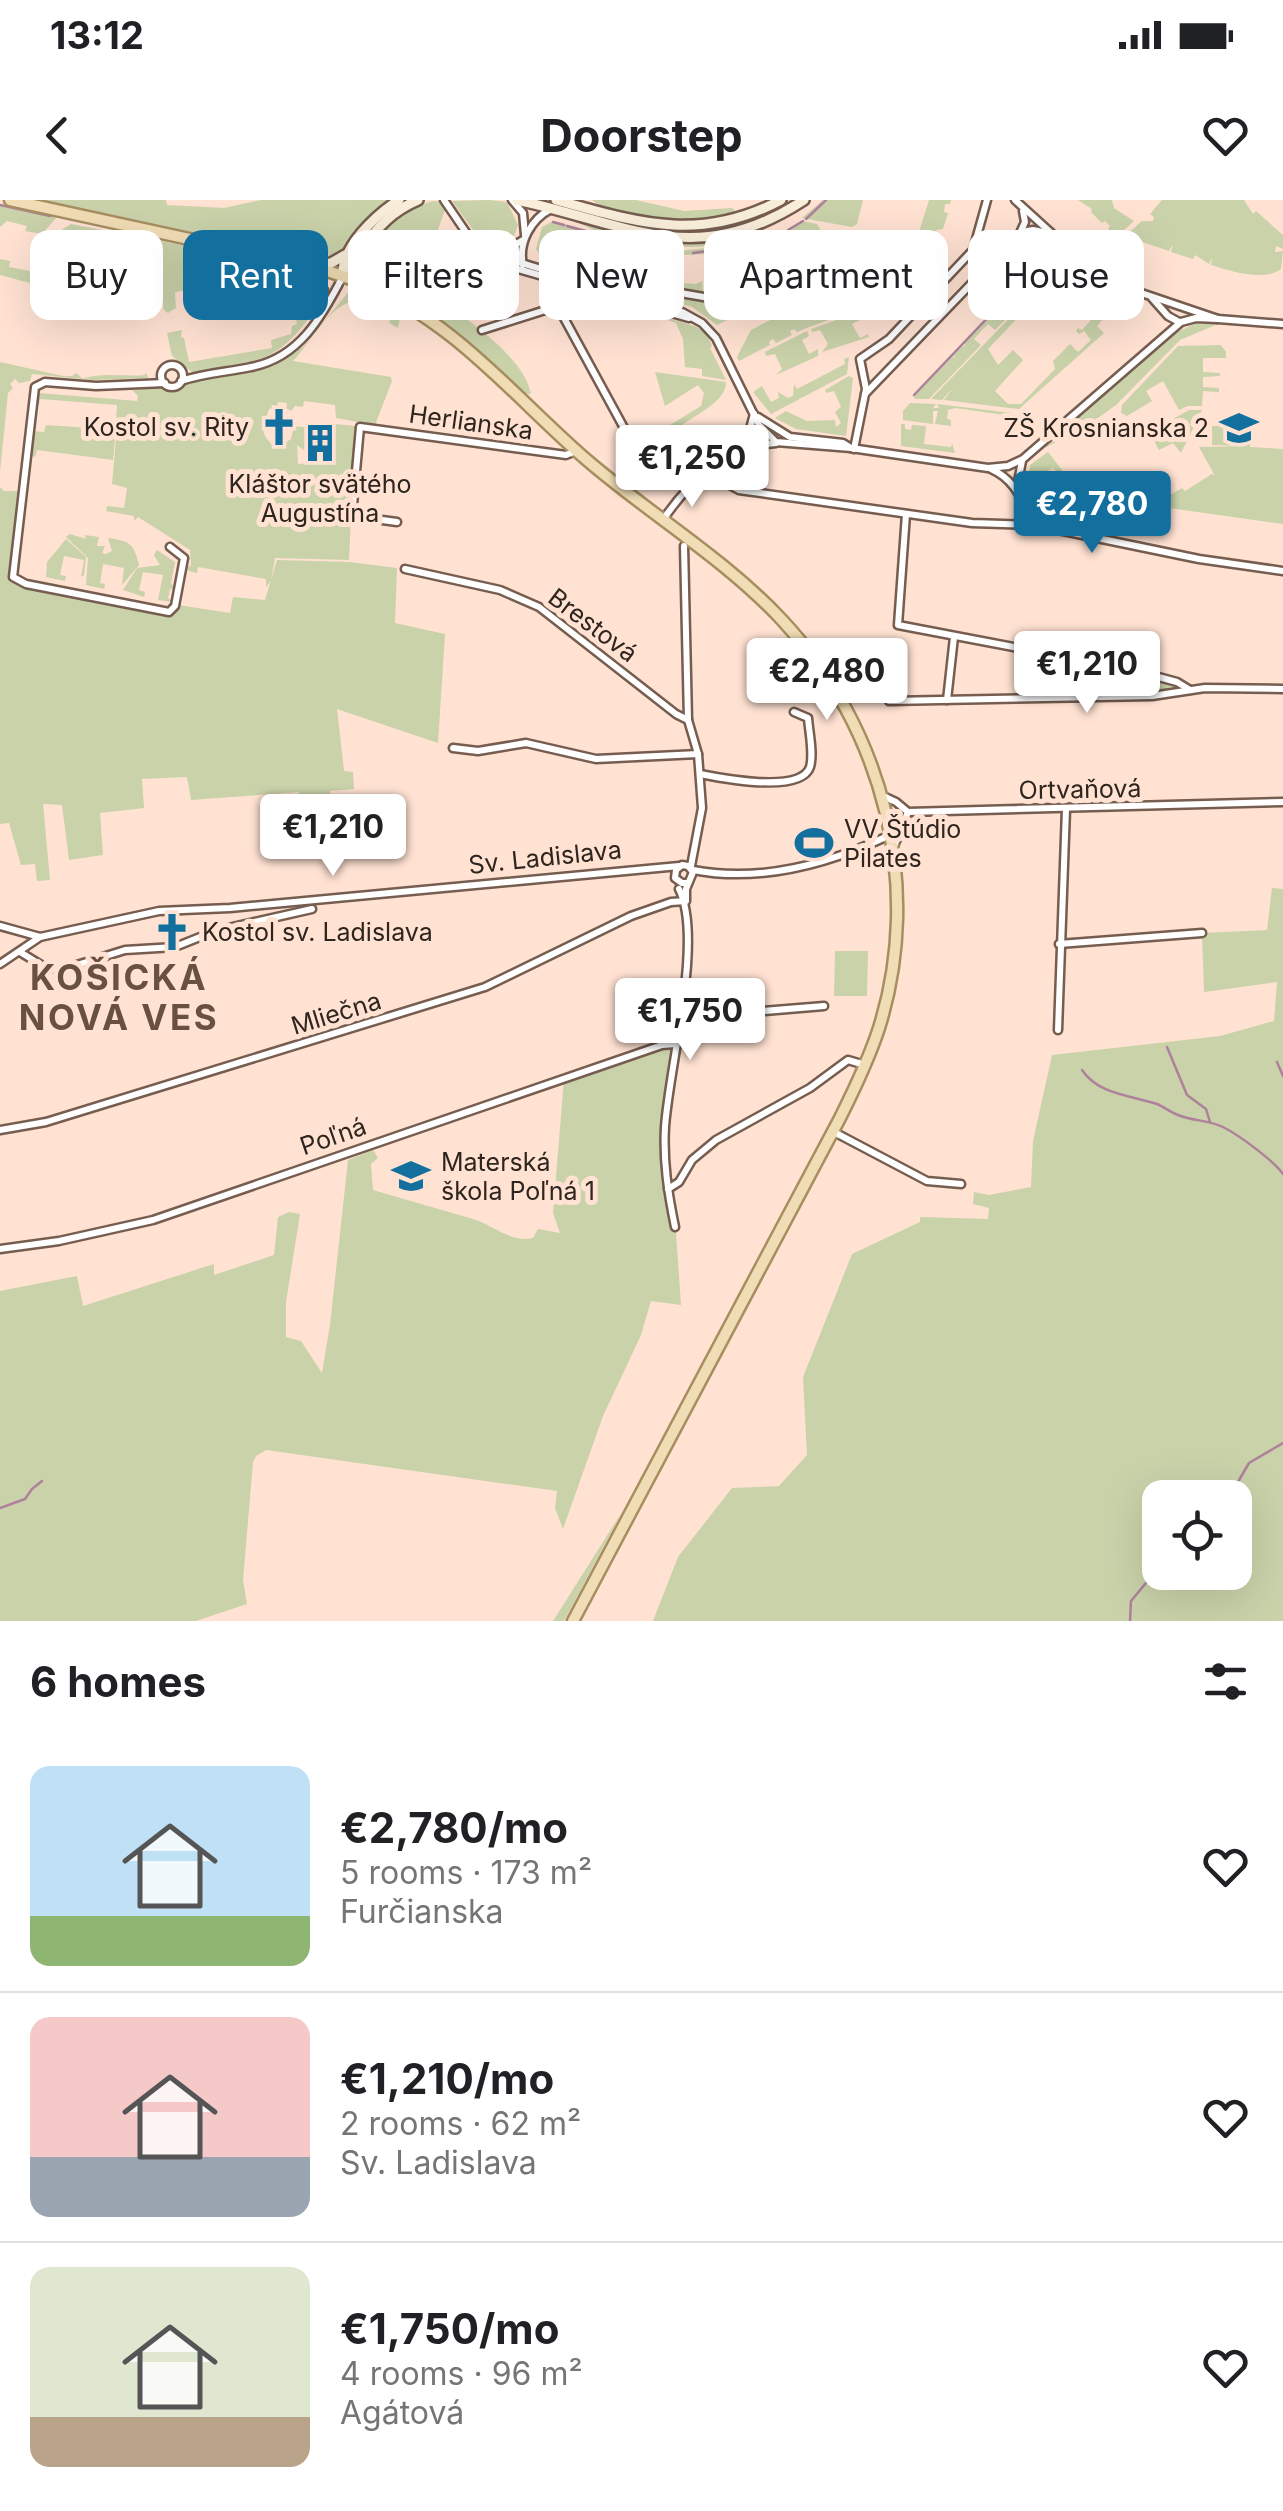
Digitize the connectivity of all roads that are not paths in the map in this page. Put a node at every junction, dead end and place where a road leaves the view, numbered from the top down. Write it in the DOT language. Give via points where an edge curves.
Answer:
graph roads {
  1 [pos="10,200"];
  2 [pos="399,200"];
  3 [pos="418,200"];
  4 [pos="444,200"];
  5 [pos="515,200"];
  6 [pos="586,200"];
  7 [pos="781,200"];
  8 [pos="804,200"];
  9 [pos="988,200"];
  10 [pos="1014,200"];
  11 [pos="554,204"];
  12 [pos="1022,207"];
  13 [pos="594,210"];
  14 [pos="366,230"];
  15 [pos="378,230"];
  16 [pos="465,230"];
  17 [pos="1021,230"];
  18 [pos="1046,230"];
  19 [pos="183,238"];
  20 [pos="525,238"];
  21 [pos="519,243"];
  22 [pos="348,253"];
  23 [pos="520,260"];
  24 [pos="328,263"];
  25 [pos="539,266"];
  26 [pos="539,267"];
  27 [pos="348,270"];
  28 [pos="519,270"];
  29 [pos="328,271"];
  30 [pos="532,274"];
  31 [pos="343,276"];
  32 [pos="348,278"];
  33 [pos="968,288"];
  34 [pos="1144,293"];
  35 [pos="1149,295"];
  36 [pos="328,302"];
  37 [pos="1176,304"];
  38 [pos="539,312"];
  39 [pos="1166,313"];
  40 [pos="684,315"];
  41 [pos="690,318"];
  42 [pos="1218,318"];
  43 [pos="316,320"];
  44 [pos="428,320"];
  45 [pos="566,320"];
  46 [pos="1181,322"];
  47 [pos="1283,324"];
  48 [pos="482,330"];
  49 [pos="1164,336"];
  50 [pos="182,371"];
  51 [pos="162,374"];
  52 [pos="200,375"];
  53 [pos="182,381"];
  54 [pos="147,384"];
  55 [pos="165,384"];
  56 [pos="864,395"];
  57 [pos="754,413"];
  58 [pos="764,422"];
  59 [pos="765,432"];
  60 [pos="780,433"];
  61 [pos="749,438"];
  62 [pos="630,439"];
  63 [pos="782,444"];
  64 [pos="755,446"];
  65 [pos="852,448"];
  66 [pos="576,450"];
  67 [pos="744,450"];
  68 [pos="1016,464"];
  69 [pos="715,467"];
  70 [pos="988,468"];
  71 [pos="698,477"];
  72 [pos="1013,478"];
  73 [pos="626,481"];
  74 [pos="906,514"];
  75 [pos="662,521"];
  76 [pos="396,522"];
  77 [pos="1034,526"];
  78 [pos="684,546"];
  79 [pos="170,548"];
  80 [pos="405,568"];
  81 [pos="1283,571"];
  82 [pos="954,637"];
  83 [pos="1283,689"];
  84 [pos="1190,690"];
  85 [pos="890,700"];
  86 [pos="946,700"];
  87 [pos="794,712"];
  88 [pos="688,720"];
  89 [pos="453,748"];
  90 [pos="698,754"];
  91 [pos="700,774"];
  92 [pos="883,796"];
  93 [pos="1283,802"];
  94 [pos="1066,809"];
  95 [pos="908,812"];
  96 [pos="893,840"];
  97 [pos="663,866"];
  98 [pos="687,867"];
  99 [pos="712,874"];
  100 [pos="676,877"];
  101 [pos="690,882"];
  102 [pos="679,890"];
  103 [pos="686,900"];
  104 [pos="671,902"];
  105 [pos="312,909"];
  106 [pos="0,926"];
  107 [pos="1202,933"];
  108 [pos="40,938"];
  109 [pos="1060,944"];
  110 [pos="20,952"];
  111 [pos="0,964"];
  112 [pos="824,1006"];
  113 [pos="679,1018"];
  114 [pos="1058,1030"];
  115 [pos="675,1044"];
  116 [pos="865,1065"];
  117 [pos="0,1130"];
  118 [pos="833,1131"];
  119 [pos="961,1184"];
  120 [pos="668,1189"];
  121 [pos="675,1227"];
  122 [pos="0,1249"];
  123 [pos="573,1621"];
  1 -- 19 [label="main road, Herlianska"];
  2 -- 14 [label="street"];
  3 -- 15 [label="street"];
  4 -- 16 [label="street"];
  5 -- 11 [label="street"];
  5 -- 20 [label="street"];
  6 -- 13 [label="street"];
  7 -- 13 [label="street" via="736,220 697,227"];
  8 -- 11 [label="street" via="741,231 696,239 632,232"];
  9 -- 56 [label="street" via="974,250 889,339 860,359"];
  10 -- 12 [label="street"];
  11 -- 13 [label="street"];
  11 -- 20 [label="street"];
  12 -- 17 [label="street"];
  12 -- 18 [label="street"];
  20 -- 21 [label="street"];
  20 -- 23 [label="street"];
  20 -- 25 [label="street"];
  22 -- 24 [label="street"];
  22 -- 31 [label="street"];
  23 -- 26 [label="street"];
  23 -- 30 [label="street"];
  27 -- 31 [label="street"];
  28 -- 30 [label="street"];
  29 -- 31 [label="main road, Herlianska"];
  30 -- 41 [label="street"];
  31 -- 32 [label="main road, Herlianska"];
  31 -- 36 [label="street"];
  33 -- 56 [label="street"];
  34 -- 35 [label="street"];
  35 -- 37 [label="street"];
  35 -- 39 [label="street"];
  37 -- 42 [label="street"];
  37 -- 46 [label="street"];
  38 -- 48 [label="street"];
  39 -- 46 [label="street"];
  39 -- 49 [label="street"];
  40 -- 41 [label="street"];
  41 -- 57 [label="street" via="716,338"];
  42 -- 46 [label="street"];
  42 -- 47 [label="street"];
  43 -- 52 [label="street" via="280,358"];
  44 -- 66 [label="main road, Herlianska" via="473,352"];
  45 -- 62 [label="street"];
  46 -- 49 [label="street"];
  49 -- 68 [label="street"];
  50 -- 51 [label="street" via="171,365"];
  50 -- 52 [label="street"];
  50 -- 53 [label="street"];
  51 -- 54 [label="street"];
  51 -- 55 [label="street"];
  52 -- 53 [label="street"];
  53 -- 55 [label="street"];
  54 -- 55 [label="street"];
  54 -- 79 [label="street" via="35,387 13,577 169,612 184,559"];
  56 -- 65 [label="street"];
  57 -- 58 [label="street"];
  57 -- 59 [label="street"];
  57 -- 61 [label="street"];
  58 -- 59 [label="street"];
  58 -- 60 [label="street"];
  59 -- 60 [label="street"];
  59 -- 61 [label="street"];
  59 -- 63 [label="street"];
  59 -- 64 [label="street"];
  60 -- 65 [label="street"];
  61 -- 67 [label="street"];
  62 -- 71 [label="street" via="666,450"];
  62 -- 73 [label="street" via="636,466"];
  63 -- 64 [label="street"];
  63 -- 65 [label="street"];
  64 -- 67 [label="street"];
  65 -- 70 [label="street"];
  66 -- 75 [label="main road, Herlianska"];
  66 -- 76 [label="street, Herlianska" via="566,455 360,428 352,516"];
  67 -- 69 [label="street"];
  68 -- 70 [label="street"];
  68 -- 72 [label="street"];
  68 -- 72 [label="street"];
  69 -- 71 [label="street"];
  69 -- 74 [label="street" via="739,490"];
  70 -- 72 [label="street"];
  71 -- 75 [label="street"];
  72 -- 77 [label="street"];
  74 -- 77 [label="street"];
  74 -- 82 [label="street" via="898,625"];
  75 -- 92 [label="main road, Herlianska" via="755,594 804,645 854,726"];
  77 -- 81 [label="street"];
  78 -- 88 [label="street"];
  80 -- 88 [label="street, Brestová" via="530,602"];
  82 -- 84 [label="street" via="1129,669"];
  82 -- 86 [label="street"];
  83 -- 84 [label="street"];
  84 -- 86 [label="street"];
  85 -- 86 [label="street"];
  87 -- 91 [label="street" via="808,718 807,772 782,782"];
  88 -- 90 [label="street"];
  89 -- 90 [label="street" via="526,743 596,759"];
  90 -- 91 [label="street"];
  91 -- 98 [label="street" via="702,808"];
  92 -- 95 [label="street"];
  92 -- 96 [label="main road, Herlianska"];
  93 -- 94 [label="street, Ortvaňová"];
  94 -- 95 [label="street, Ortvaňová"];
  94 -- 109 [label="street"];
  95 -- 96 [label="street"];
  96 -- 99 [label="street" via="797,868"];
  96 -- 116 [label="main road, Herlianska" via="894,955"];
  97 -- 98 [label="street, Sv. Ladislava"];
  97 -- 100 [label="street"];
  97 -- 108 [label="street, Sv. Ladislava" via="186,908"];
  98 -- 99 [label="street, Sv. Ladislava"];
  98 -- 100 [label="street"];
  98 -- 101 [label="street"];
  99 -- 101 [label="street"];
  100 -- 101 [label="street"];
  100 -- 102 [label="street"];
  101 -- 103 [label="street"];
  102 -- 103 [label="street"];
  102 -- 104 [label="street"];
  103 -- 104 [label="street, Mliečna"];
  103 -- 113 [label="street" via="688,954"];
  104 -- 117 [label="street, Mliečna" via="485,988 46,1122"];
  105 -- 110 [label="street" via="64,969 46,968"];
  106 -- 108 [label="street"];
  107 -- 109 [label="street"];
  108 -- 110 [label="street, Sv. Ladislava"];
  109 -- 114 [label="street"];
  110 -- 111 [label="street, Sv. Ladislava"];
  112 -- 113 [label="street"];
  113 -- 115 [label="street"];
  115 -- 120 [label="street" via="665,1136"];
  115 -- 122 [label="street, Poľná" via="153,1220"];
  116 -- 118 [label="main road, Herlianska"];
  116 -- 120 [label="street" via="848,1060 716,1140"];
  118 -- 119 [label="street" via="927,1181"];
  118 -- 123 [label="main road, Herlianska"];
  120 -- 121 [label="street"];
}
